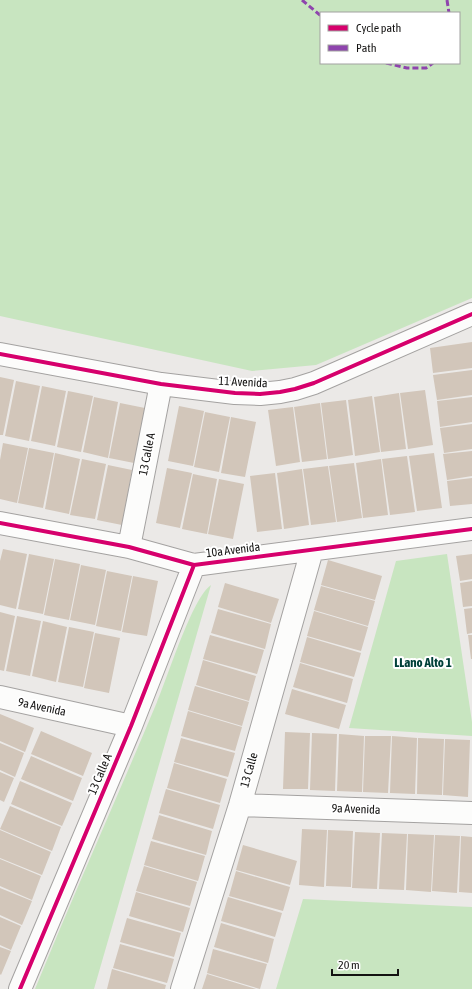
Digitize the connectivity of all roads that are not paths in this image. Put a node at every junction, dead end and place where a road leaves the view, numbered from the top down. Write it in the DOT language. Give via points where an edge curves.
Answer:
graph roads {
  1 [pos="472,314"];
  2 [pos="0,354"];
  3 [pos="161,384"];
  4 [pos="0,523"];
  5 [pos="472,529"];
  6 [pos="129,547"];
  7 [pos="312,550"];
  8 [pos="194,565"];
  9 [pos="0,697"];
  10 [pos="130,726"];
  11 [pos="240,805"];
  12 [pos="472,813"];
  13 [pos="20,989"];
  14 [pos="182,989"];
  1 -- 3 [label="street, 11 Avenida" via="295,389 270,393 235,393"];
  2 -- 3 [label="street, 11 Avenida"];
  3 -- 6 [label="street, 13 Calle A"];
  4 -- 6 [label="street, 10a Avenida"];
  5 -- 7 [label="street, 10a Avenida"];
  6 -- 8 [label="street, 10a Avenida"];
  7 -- 8 [label="street, 10a Avenida"];
  7 -- 11 [label="street, 13 Calle"];
  8 -- 10 [label="street, 13 Calle A"];
  9 -- 10 [label="street, 9a Avenida"];
  10 -- 13 [label="street, 13 Calle A"];
  11 -- 12 [label="street, 9a Avenida"];
  11 -- 14 [label="street, 13 Calle"];
}
